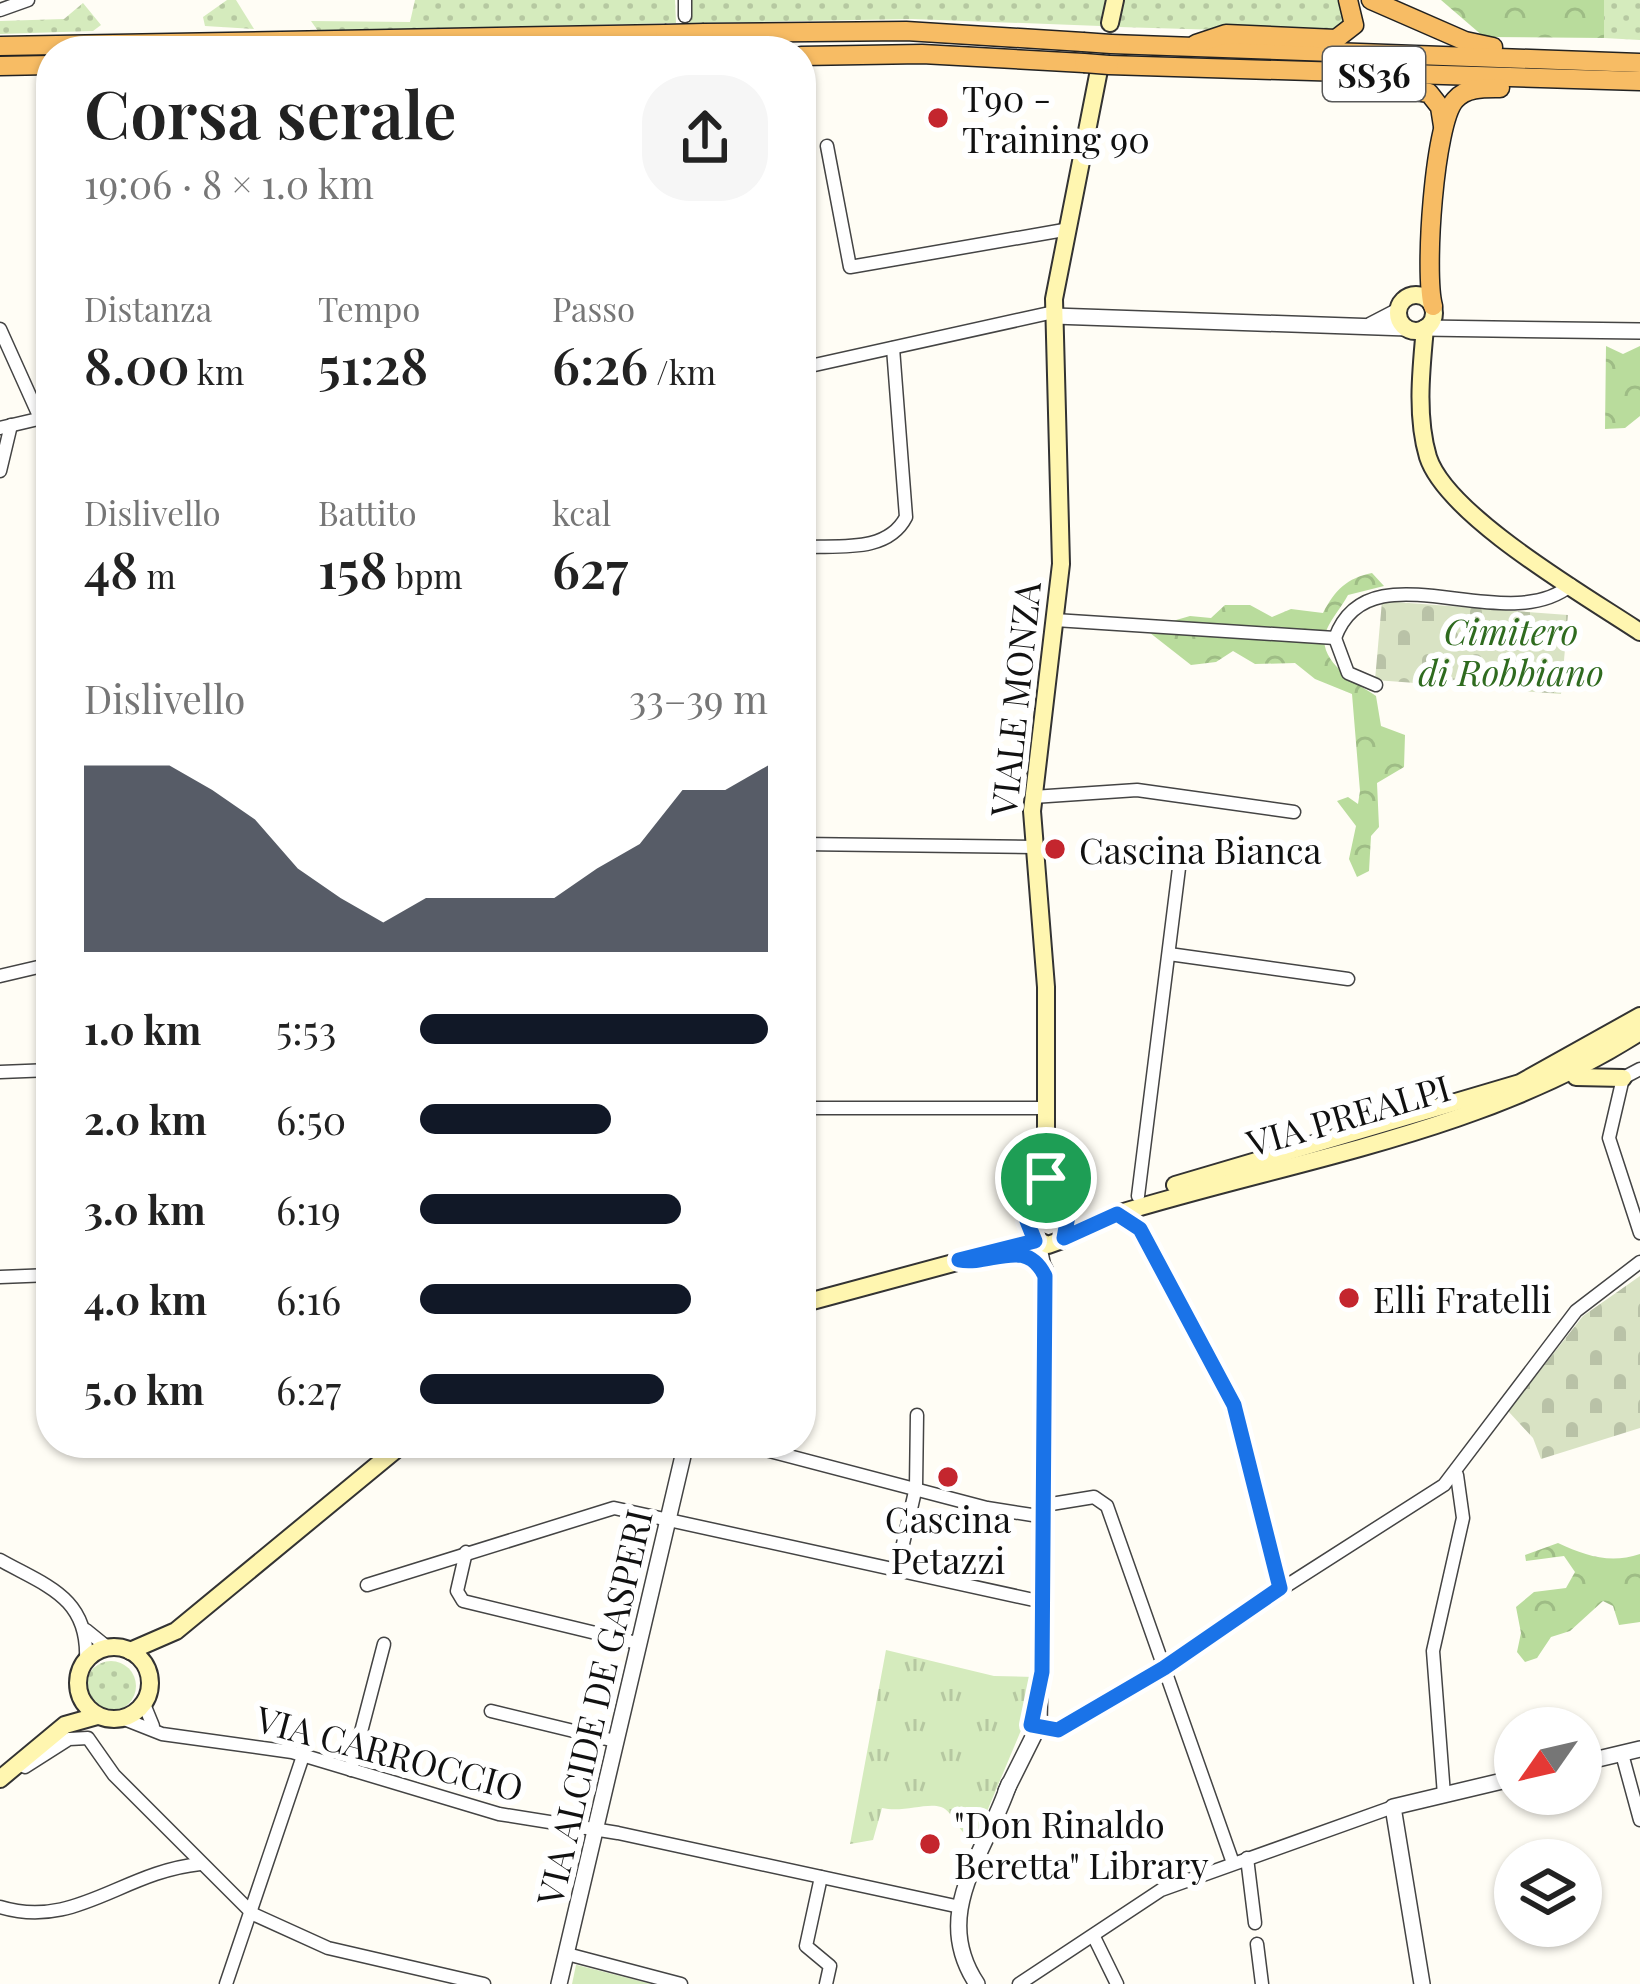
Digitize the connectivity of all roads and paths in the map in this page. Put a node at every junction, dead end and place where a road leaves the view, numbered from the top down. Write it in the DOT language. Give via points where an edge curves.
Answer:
graph roads {
  1 [pos="28,0"];
  2 [pos="685,0"];
  3 [pos="1115,0"];
  4 [pos="1348,0"];
  5 [pos="1371,0"];
  6 [pos="0,10"];
  7 [pos="685,16"];
  8 [pos="1110,23"];
  9 [pos="554,36"];
  10 [pos="36,45"];
  11 [pos="0,46"];
  12 [pos="1192,46"];
  13 [pos="816,56"];
  14 [pos="1631,63"];
  15 [pos="36,65"];
  16 [pos="0,66"];
  17 [pos="1097,66"];
  18 [pos="1306,72"];
  19 [pos="1640,81"];
  20 [pos="1640,92"];
  21 [pos="1443,132"];
  22 [pos="827,146"];
  23 [pos="1064,230"];
  24 [pos="1426,265"];
  25 [pos="1433,306"];
  26 [pos="1054,313"];
  27 [pos="1410,319"];
  28 [pos="1462,328"];
  29 [pos="0,329"];
  30 [pos="1640,331"];
  31 [pos="893,348"];
  32 [pos="816,365"];
  33 [pos="36,399"];
  34 [pos="36,419"];
  35 [pos="6,426"];
  36 [pos="0,470"];
  37 [pos="816,546"];
  38 [pos="1548,568"];
  39 [pos="1571,585"];
  40 [pos="1534,605"];
  41 [pos="1054,620"];
  42 [pos="1640,632"];
  43 [pos="1335,638"];
  44 [pos="1376,685"];
  45 [pos="1033,796"];
  46 [pos="1294,812"];
  47 [pos="816,844"];
  48 [pos="1035,847"];
  49 [pos="1179,868"];
  50 [pos="1168,954"];
  51 [pos="36,968"];
  52 [pos="0,976"];
  53 [pos="1348,979"];
  54 [pos="1640,1016"];
  55 [pos="1640,1033"];
  56 [pos="1640,1069"];
  57 [pos="36,1071"];
  58 [pos="0,1072"];
  59 [pos="1623,1078"];
  60 [pos="1546,1085"];
  61 [pos="816,1108"];
  62 [pos="1047,1108"];
  63 [pos="1140,1201"];
  64 [pos="1046,1208"];
  65 [pos="1117,1214"];
  66 [pos="1140,1229"];
  67 [pos="1640,1233"];
  68 [pos="1048,1241"];
  69 [pos="952,1260"];
  70 [pos="1640,1262"];
  71 [pos="1044,1272"];
  72 [pos="36,1276"];
  73 [pos="0,1277"];
  74 [pos="816,1300"];
  75 [pos="917,1415"];
  76 [pos="386,1458"];
  77 [pos="682,1458"];
  78 [pos="802,1458"];
  79 [pos="1457,1474"];
  80 [pos="916,1487"];
  81 [pos="1045,1511"];
  82 [pos="668,1518"];
  83 [pos="466,1552"];
  84 [pos="0,1560"];
  85 [pos="897,1570"];
  86 [pos="367,1585"];
  87 [pos="1280,1588"];
  88 [pos="1043,1602"];
  89 [pos="82,1624"];
  90 [pos="176,1631"];
  91 [pos="637,1643"];
  92 [pos="384,1644"];
  93 [pos="107,1648"];
  94 [pos="130,1651"];
  95 [pos="86,1660"];
  96 [pos="1164,1668"];
  97 [pos="148,1671"];
  98 [pos="77,1686"];
  99 [pos="144,1704"];
  100 [pos="491,1711"];
  101 [pos="97,1716"];
  102 [pos="124,1719"];
  103 [pos="1034,1727"];
  104 [pos="58,1730"];
  105 [pos="157,1732"];
  106 [pos="615,1741"];
  107 [pos="1640,1749"];
  108 [pos="1622,1754"];
  109 [pos="302,1756"];
  110 [pos="1602,1758"];
  111 [pos="351,1770"];
  112 [pos="1,1778"];
  113 [pos="1494,1783"];
  114 [pos="1444,1795"];
  115 [pos="1394,1807"];
  116 [pos="1640,1820"];
  117 [pos="594,1831"];
  118 [pos="1240,1861"];
  119 [pos="200,1864"];
  120 [pos="820,1877"];
  121 [pos="0,1906"];
  122 [pos="960,1906"];
  123 [pos="253,1913"];
  124 [pos="1255,1924"];
  125 [pos="1094,1937"];
  126 [pos="1257,1944"];
  127 [pos="567,1954"];
  128 [pos="972,1980"];
  129 [pos="226,1984"];
  130 [pos="484,1984"];
  131 [pos="559,1984"];
  132 [pos="681,1984"];
  133 [pos="826,1984"];
  134 [pos="1019,1984"];
  135 [pos="1118,1984"];
  136 [pos="1262,1984"];
  137 [pos="1422,1984"];
  1 -- 6 [label="street"];
  2 -- 7 [label="street"];
  3 -- 8 [label="main road"];
  4 -- 12 [label="highway" via="1354,25 1336,39 1226,34"];
  5 -- 14 [label="highway" via="1473,44"];
  9 -- 12 [label="highway, SS36, bridge" via="906,31"];
  10 -- 11 [label="highway, SS36, bridge"];
  12 -- 14 [label="highway, SS36"];
  13 -- 17 [label="highway, SS36"];
  15 -- 16 [label="highway"];
  17 -- 18 [label="highway, SS36"];
  17 -- 23 [label="main road, VIALE MONZA"];
  18 -- 19 [label="highway, SS36"];
  18 -- 21 [label="highway" via="1332,82 1420,88 1438,103"];
  20 -- 21 [label="highway" via="1480,88 1453,101"];
  21 -- 24 [label="highway"];
  22 -- 23 [label="street" via="850,267"];
  23 -- 26 [label="main road, VIALE MONZA"];
  24 -- 25 [label="highway"];
  24 -- 27 [label="highway"];
  25 -- 27 [label="main road" via="1434,316"];
  25 -- 28 [label="street"];
  26 -- 27 [label="street" via="1368,326"];
  26 -- 31 [label="street"];
  26 -- 41 [label="main road, VIALE MONZA" via="1061,564"];
  27 -- 28 [label="street"];
  27 -- 38 [label="main road" via="1423,353 1422,430 1438,479 1468,512"];
  28 -- 30 [label="street"];
  29 -- 33 [label="street"];
  31 -- 32 [label="street"];
  31 -- 37 [label="street" via="904,521 881,542"];
  34 -- 35 [label="street"];
  35 -- 36 [label="street"];
  38 -- 39 [label="main road"];
  38 -- 40 [label="street" via="1548,591"];
  39 -- 40 [label="street"];
  39 -- 42 [label="main road"];
  40 -- 43 [label="street" via="1382,594 1352,608"];
  41 -- 43 [label="street"];
  41 -- 45 [label="main road, VIALE MONZA"];
  43 -- 44 [label="street" via="1348,673"];
  45 -- 46 [label="street" via="1137,790"];
  45 -- 48 [label="main road, VIALE MONZA"];
  47 -- 48 [label="street"];
  48 -- 62 [label="main road, VIALE MONZA"];
  49 -- 50 [label="street"];
  50 -- 53 [label="street"];
  50 -- 63 [label="street"];
  51 -- 52 [label="street"];
  54 -- 63 [label="main road, VIA PREALPI" via="1520,1083"];
  55 -- 60 [label="main road, VIA PREALPI"];
  56 -- 59 [label="street"];
  57 -- 58 [label="street"];
  59 -- 60 [label="main road" via="1586,1074"];
  59 -- 67 [label="street" via="1609,1138"];
  60 -- 63 [label="main road, VIA PREALPI" via="1442,1123"];
  61 -- 62 [label="street"];
  62 -- 64 [label="main road, VIALE MONZA"];
  63 -- 64 [label="main road, VIA PREALPI"];
  63 -- 65 [label="main road, VIA PREALPI"];
  63 -- 66 [label="street"];
  64 -- 68 [label="main road"];
  64 -- 68 [label="main road" via="1069,1222"];
  64 -- 69 [label="main road" via="1002,1240"];
  65 -- 66 [label="street"];
  65 -- 68 [label="main road, VIA PREALPI"];
  66 -- 87 [label="street" via="1234,1405"];
  68 -- 69 [label="main road, VIA PREALPI"];
  68 -- 71 [label="street"];
  69 -- 71 [label="main road" via="1012,1252"];
  69 -- 74 [label="main road"];
  70 -- 79 [label="street" via="1576,1312"];
  71 -- 81 [label="street"];
  72 -- 73 [label="street"];
  75 -- 80 [label="street"];
  76 -- 90 [label="main road"];
  77 -- 82 [label="street, VIA ALCIDE DE GASPERI"];
  78 -- 80 [label="street"];
  79 -- 87 [label="street"];
  79 -- 114 [label="street" via="1463,1518 1433,1651"];
  80 -- 81 [label="street" via="988,1508"];
  80 -- 85 [label="street"];
  81 -- 88 [label="street"];
  81 -- 96 [label="street" via="1098,1498 1107,1506"];
  82 -- 83 [label="street" via="598,1510"];
  82 -- 85 [label="street"];
  82 -- 91 [label="street, VIA ALCIDE DE GASPERI"];
  83 -- 86 [label="street"];
  83 -- 91 [label="street" via="457,1594 466,1602"];
  84 -- 89 [label="street" via="66,1594"];
  85 -- 88 [label="street"];
  87 -- 96 [label="street"];
  88 -- 103 [label="street"];
  89 -- 93 [label="street"];
  89 -- 95 [label="street"];
  90 -- 94 [label="main road"];
  90 -- 97 [label="main road"];
  91 -- 106 [label="street, VIA ALCIDE DE GASPERI"];
  92 -- 111 [label="street"];
  93 -- 94 [label="main road"];
  93 -- 95 [label="main road"];
  94 -- 97 [label="main road"];
  95 -- 98 [label="main road"];
  96 -- 103 [label="street" via="1064,1728"];
  96 -- 118 [label="street"];
  97 -- 99 [label="main road"];
  98 -- 101 [label="main road"];
  98 -- 104 [label="main road"];
  99 -- 102 [label="main road"];
  99 -- 105 [label="street"];
  100 -- 106 [label="street"];
  101 -- 102 [label="main road"];
  101 -- 104 [label="main road"];
  102 -- 105 [label="street, VIA CARROCCIO"];
  103 -- 122 [label="street"];
  104 -- 112 [label="main road"];
  105 -- 109 [label="street, VIA CARROCCIO"];
  106 -- 117 [label="street, VIA ALCIDE DE GASPERI"];
  107 -- 108 [label="street"];
  108 -- 110 [label="street"];
  108 -- 116 [label="street"];
  109 -- 111 [label="street, VIA CARROCCIO"];
  109 -- 123 [label="street"];
  111 -- 117 [label="street, VIA CARROCCIO" via="499,1814"];
  112 -- 119 [label="street" via="77,1737 93,1742"];
  113 -- 114 [label="street"];
  114 -- 115 [label="street"];
  115 -- 118 [label="street"];
  115 -- 137 [label="street"];
  117 -- 120 [label="street, VIA CARROCCIO"];
  117 -- 127 [label="street, VIA ALCIDE DE GASPERI"];
  118 -- 124 [label="street"];
  118 -- 125 [label="street" via="1161,1890"];
  119 -- 121 [label="street" via="151,1872 51,1915"];
  119 -- 123 [label="street"];
  120 -- 122 [label="street, VIA CARROCCIO"];
  120 -- 133 [label="street" via="806,1946 830,1966"];
  122 -- 128 [label="street" via="956,1933"];
  123 -- 129 [label="street"];
  123 -- 130 [label="street" via="328,1948"];
  125 -- 134 [label="street"];
  125 -- 135 [label="street"];
  126 -- 136 [label="street"];
  127 -- 131 [label="street, VIA ALCIDE DE GASPERI"];
  127 -- 132 [label="street"];
}
